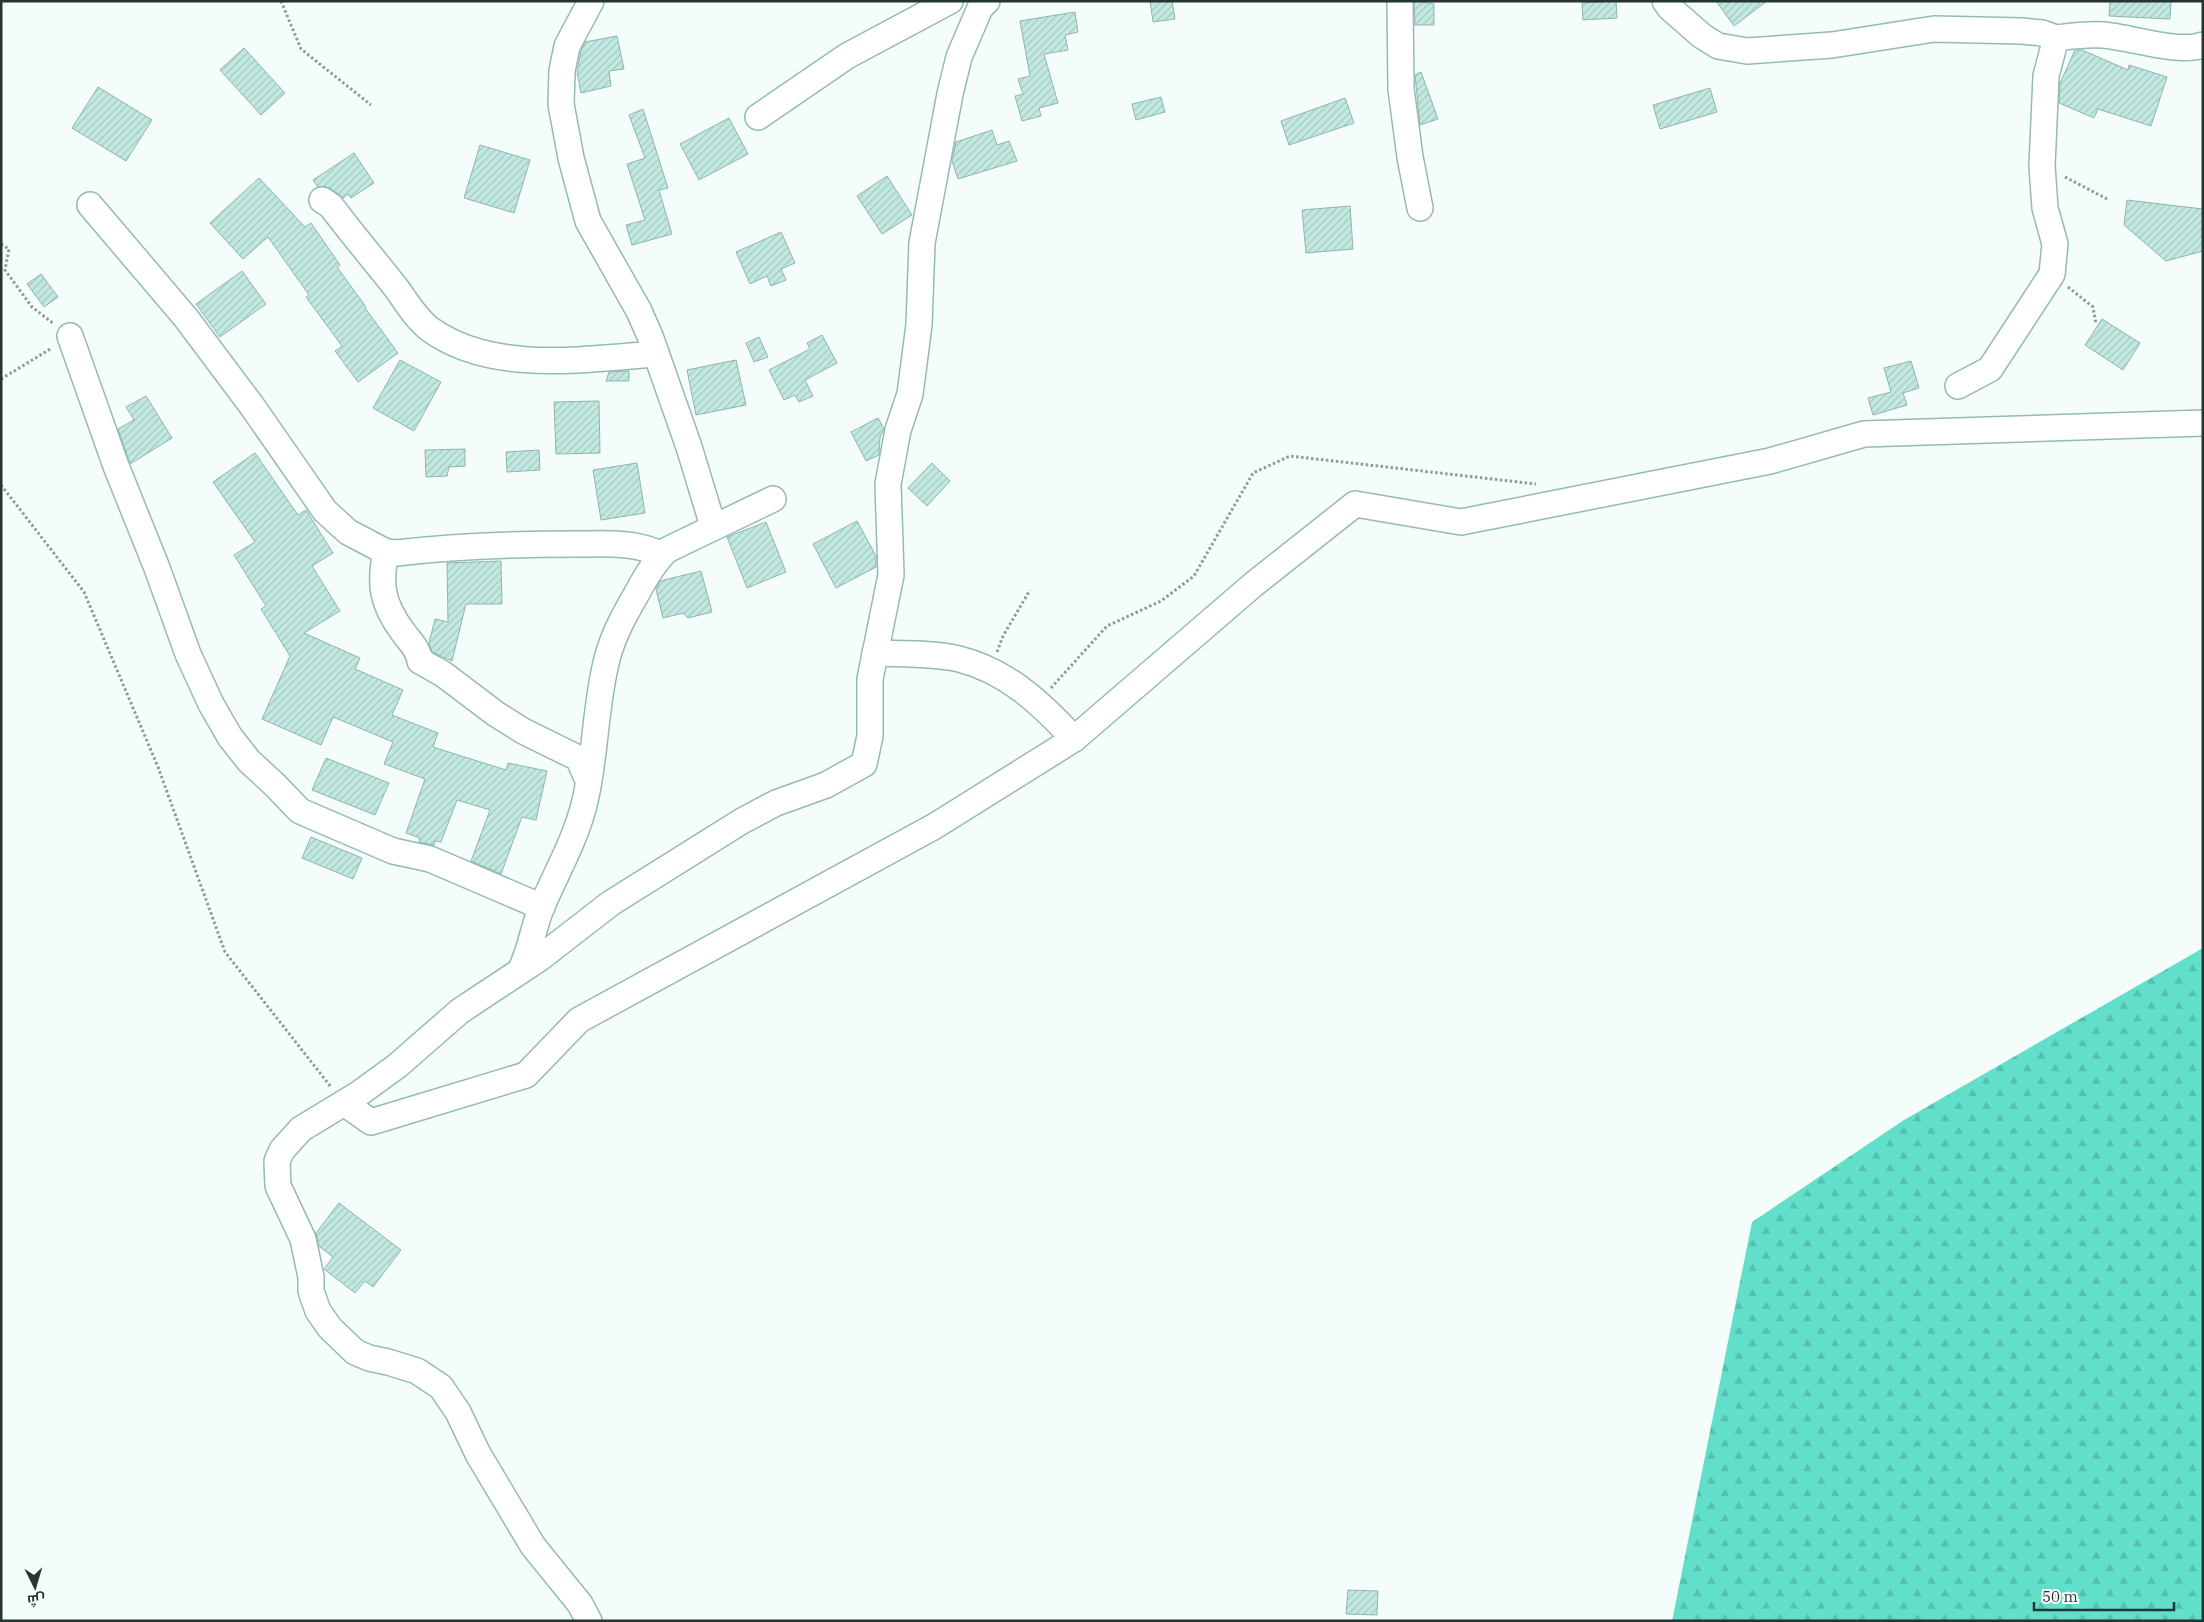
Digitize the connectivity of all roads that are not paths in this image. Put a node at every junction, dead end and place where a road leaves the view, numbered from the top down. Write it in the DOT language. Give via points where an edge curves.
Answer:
graph roads {
  1 [pos="591,1"];
  2 [pos="950,1"];
  3 [pos="987,1"];
  4 [pos="1400,1"];
  5 [pos="1665,1"];
  6 [pos="2056,38"];
  7 [pos="2203,44"];
  8 [pos="758,117"];
  9 [pos="322,200"];
  10 [pos="90,205"];
  11 [pos="1420,208"];
  12 [pos="70,336"];
  13 [pos="656,354"];
  14 [pos="1958,386"];
  15 [pos="2203,423"];
  16 [pos="773,499"];
  17 [pos="713,526"];
  18 [pos="386,552"];
  19 [pos="656,562"];
  20 [pos="875,654"];
  21 [pos="1074,739"];
  22 [pos="588,780"];
  23 [pos="542,907"];
  24 [pos="520,970"];
  25 [pos="344,1103"];
  26 [pos="590,1621"];
  1 -- 13 [label="street" via="567,46 561,104 588,221 639,311"];
  2 -- 8 [label="street" via="847,56"];
  3 -- 20 [label="street" via="980,8 960,57 950,94 922,243 919,325 913,374 888,484 892,575"];
  4 -- 11 [label="street" via="1401,89"];
  5 -- 6 [label="street" via="1702,36 1718,46 1747,51 1832,45 1934,29 2022,31"];
  6 -- 7 [label="street" via="2083,34 2181,47"];
  6 -- 14 [label="street" via="2046,76 2042,166 2045,208 2056,244 2052,274 1990,369"];
  9 -- 13 [label="street" via="331,206 429,329 460,346 503,358 535,360"];
  10 -- 18 [label="street" via="186,318 325,511 348,532"];
  12 -- 23 [label="street" via="188,654 230,737 249,761 300,811 393,851 430,859"];
  13 -- 17 [label="street"];
  15 -- 21 [label="street" via="1864,434 1770,461 1461,522 1355,504 1254,584"];
  16 -- 17 [label="street"];
  17 -- 19 [label="street" via="667,550"];
  18 -- 19 [label="street" via="497,544 606,544 637,546 653,551"];
  18 -- 22 [label="street" via="381,571 384,594 398,624 419,653 420,661 522,731 578,758"];
  19 -- 22 [label="street" via="622,618 607,657"];
  20 -- 21 [label="street" via="958,658 990,669 1038,701"];
  20 -- 24 [label="street" via="870,679 870,736 864,764 826,785 776,803 720,833 611,903"];
  21 -- 25 [label="street" via="935,826 579,1020 526,1075 371,1122"];
  22 -- 23 [label="street" via="575,836"];
  23 -- 24 [label="street"];
  24 -- 25 [label="street" via="460,1011 397,1066"];
  25 -- 26 [label="street" via="301,1129 282,1150 277,1161 278,1186 305,1245 313,1301 330,1328 354,1352 417,1371 441,1387 533,1546"];
}
